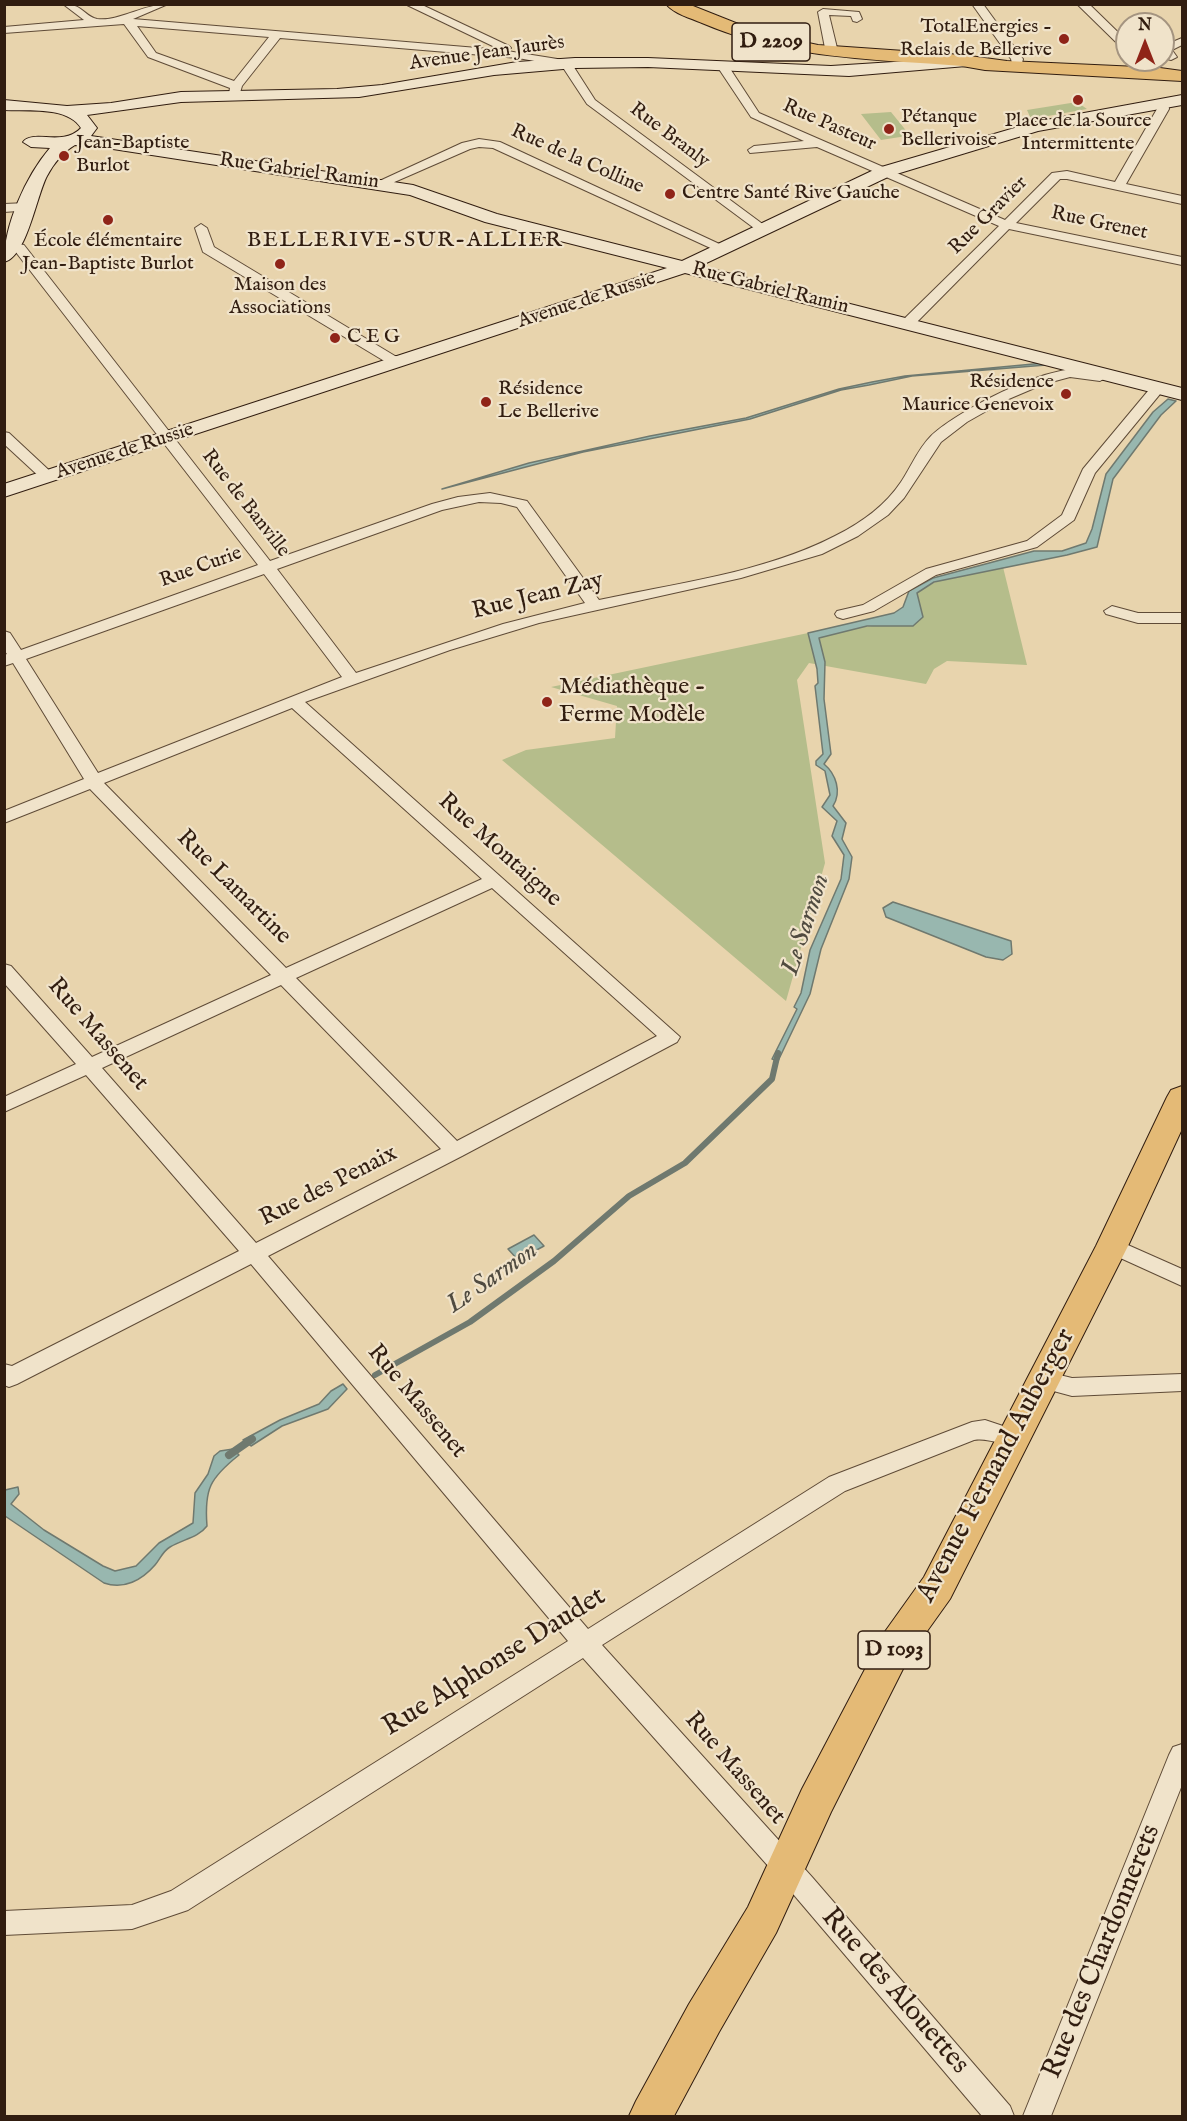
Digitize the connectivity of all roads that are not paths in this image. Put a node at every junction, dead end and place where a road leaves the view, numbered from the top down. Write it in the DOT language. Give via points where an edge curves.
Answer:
graph roads {
  1 [pos="68,4"];
  2 [pos="164,4"];
  3 [pos="410,4"];
  4 [pos="674,4"];
  5 [pos="977,4"];
  6 [pos="1082,4"];
  7 [pos="857,19"];
  8 [pos="125,22"];
  9 [pos="95,23"];
  10 [pos="4,30"];
  11 [pos="277,35"];
  12 [pos="1115,36"];
  13 [pos="829,52"];
  14 [pos="518,55"];
  15 [pos="896,57"];
  16 [pos="984,62"];
  17 [pos="566,63"];
  18 [pos="941,63"];
  19 [pos="1115,63"];
  20 [pos="1010,65"];
  21 [pos="723,66"];
  22 [pos="235,90"];
  23 [pos="1182,99"];
  24 [pos="1164,103"];
  25 [pos="4,105"];
  26 [pos="48,109"];
  27 [pos="68,111"];
  28 [pos="17,126"];
  29 [pos="71,141"];
  30 [pos="818,143"];
  31 [pos="754,150"];
  32 [pos="44,166"];
  33 [pos="884,172"];
  34 [pos="379,184"];
  35 [pos="1119,186"];
  36 [pos="1182,200"];
  37 [pos="27,207"];
  38 [pos="4,208"];
  39 [pos="1007,225"];
  40 [pos="201,228"];
  41 [pos="762,228"];
  42 [pos="722,248"];
  43 [pos="9,252"];
  44 [pos="1182,261"];
  45 [pos="684,267"];
  46 [pos="908,323"];
  47 [pos="402,361"];
  48 [pos="1058,362"];
  49 [pos="1045,379"];
  50 [pos="1135,382"];
  51 [pos="1158,388"];
  52 [pos="1182,394"];
  53 [pos="4,436"];
  54 [pos="167,439"];
  55 [pos="48,477"];
  56 [pos="4,492"];
  57 [pos="267,566"];
  58 [pos="596,607"];
  59 [pos="1112,611"];
  60 [pos="843,614"];
  61 [pos="1182,618"];
  62 [pos="4,636"];
  63 [pos="11,659"];
  64 [pos="352,679"];
  65 [pos="295,702"];
  66 [pos="94,782"];
  67 [pos="4,818"];
  68 [pos="495,880"];
  69 [pos="4,970"];
  70 [pos="285,977"];
  71 [pos="670,1036"];
  72 [pos="89,1067"];
  73 [pos="1182,1097"];
  74 [pos="4,1105"];
  75 [pos="455,1151"];
  76 [pos="1112,1246"];
  77 [pos="254,1254"];
  78 [pos="1182,1278"];
  79 [pos="7,1375"];
  80 [pos="1044,1380"];
  81 [pos="1182,1383"];
  82 [pos="1013,1438"];
  83 [pos="585,1643"];
  84 [pos="1182,1755"];
  85 [pos="787,1869"];
  86 [pos="4,1923"];
  87 [pos="651,2116"];
  88 [pos="1000,2116"];
  89 [pos="1037,2116"];
  1 -- 9 [label="street"];
  2 -- 8 [label="street"];
  3 -- 14 [label="street"];
  4 -- 13 [label="main road, D 2209" via="735,32"];
  5 -- 20 [label="street" via="1017,59"];
  6 -- 12 [label="street"];
  7 -- 13 [label="street" via="855,14 823,12"];
  8 -- 9 [label="street"];
  8 -- 11 [label="street"];
  8 -- 22 [label="street" via="152,55"];
  9 -- 10 [label="street"];
  11 -- 14 [label="street"];
  11 -- 22 [label="street"];
  13 -- 15 [label="main road, D 2209"];
  14 -- 17 [label="street"];
  15 -- 16 [label="main road, D 2209"];
  15 -- 18 [label="main road, D 2209"];
  16 -- 18 [label="street, Avenue Jean Jaurès"];
  16 -- 20 [label="main road, D 2209"];
  17 -- 21 [label="street, Avenue Jean Jaurès"];
  17 -- 22 [label="street, Avenue Jean Jaurès" via="498,69 357,92 299,95"];
  17 -- 41 [label="street, Rue Branly" via="591,102"];
  18 -- 20 [label="main road, D 2209"];
  18 -- 21 [label="street, Avenue Jean Jaurès" via="855,71"];
  19 -- 20 [label="main road, D 2209"];
  21 -- 30 [label="street, Rue Pasteur" via="755,115"];
  22 -- 27 [label="street, Avenue Jean Jaurès"];
  23 -- 24 [label="street, Avenue de Russie"];
  24 -- 33 [label="street, Avenue de Russie" via="1024,129"];
  24 -- 35 [label="street"];
  25 -- 26 [label="street, Avenue Jean Jaurès"];
  26 -- 27 [label="street, Avenue Jean Jaurès"];
  26 -- 28 [label="street"];
  27 -- 29 [label="street" via="88,123 89,128"];
  28 -- 29 [label="street, Rue Gabriel Ramin" via="52,144"];
  28 -- 32 [label="street" via="40,151"];
  29 -- 32 [label="street" via="55,151"];
  29 -- 34 [label="street, Rue Gabriel Ramin" via="100,142"];
  30 -- 31 [label="street"];
  30 -- 33 [label="street, Rue Pasteur"];
  32 -- 37 [label="street"];
  33 -- 39 [label="street, Rue Pasteur"];
  33 -- 41 [label="street, Avenue de Russie"];
  34 -- 42 [label="street, Rue de la Colline" via="466,146 496,144"];
  34 -- 45 [label="street, Rue Gabriel Ramin" via="432,195 491,218"];
  35 -- 36 [label="street, Rue Gravier"];
  35 -- 39 [label="street, Rue Gravier" via="1056,176"];
  37 -- 38 [label="street"];
  37 -- 43 [label="street"];
  39 -- 44 [label="street, Rue Grenet"];
  39 -- 46 [label="street, Rue Gravier"];
  40 -- 47 [label="street" via="208,249 391,359"];
  41 -- 42 [label="street, Avenue de Russie"];
  42 -- 45 [label="street, Avenue de Russie"];
  43 -- 54 [label="street, Rue de Banville" via="19,248"];
  45 -- 46 [label="street, Rue Gabriel Ramin"];
  45 -- 47 [label="street, Avenue de Russie"];
  46 -- 48 [label="street, Rue Gabriel Ramin"];
  47 -- 54 [label="street, Avenue de Russie"];
  48 -- 49 [label="street, Rue Jean Zay"];
  48 -- 50 [label="street, Rue Gabriel Ramin"];
  49 -- 50 [label="street, Rue Jean Zay" via="1082,373"];
  49 -- 58 [label="street, Rue Jean Zay" via="968,414 947,428 933,442 892,504 867,524 831,544 762,569"];
  50 -- 51 [label="street, Rue Gabriel Ramin"];
  51 -- 52 [label="street, Rue Gabriel Ramin"];
  51 -- 60 [label="street" via="1088,472 1069,517 1032,544 931,572 868,608"];
  53 -- 55 [label="street"];
  54 -- 55 [label="street, Avenue de Russie"];
  54 -- 57 [label="street, Rue de Banville"];
  55 -- 56 [label="street, Avenue de Russie"];
  57 -- 58 [label="street, Rue Curie" via="464,499 507,498 522,504"];
  57 -- 63 [label="street, Rue Curie"];
  57 -- 64 [label="street, Rue de Banville"];
  58 -- 64 [label="street, Rue Jean Zay" via="504,628"];
  59 -- 61 [label="street" via="1138,618"];
  62 -- 63 [label="street, Rue Lamartine"];
  63 -- 66 [label="street, Rue Lamartine"];
  64 -- 65 [label="street, Rue Jean Zay"];
  65 -- 66 [label="street, Rue Jean Zay"];
  65 -- 68 [label="street, Rue Montaigne"];
  66 -- 67 [label="street, Rue Jean Zay"];
  66 -- 70 [label="street, Rue Lamartine"];
  68 -- 70 [label="street"];
  68 -- 71 [label="street, Rue Montaigne"];
  69 -- 72 [label="street, Rue Massenet"];
  70 -- 72 [label="street"];
  70 -- 75 [label="street, Rue Lamartine"];
  71 -- 75 [label="street, Rue des Penaix"];
  72 -- 74 [label="street"];
  72 -- 77 [label="street, Rue Massenet"];
  73 -- 76 [label="main road, Avenue Fernand Auberger / D 1093"];
  75 -- 77 [label="street, Rue des Penaix"];
  76 -- 78 [label="street"];
  76 -- 80 [label="main road, Avenue Fernand Auberger / D 1093"];
  77 -- 79 [label="street, Rue des Penaix"];
  77 -- 83 [label="street, Rue Massenet"];
  80 -- 81 [label="street" via="1072,1387"];
  80 -- 82 [label="main road, Avenue Fernand Auberger / D 1093"];
  82 -- 83 [label="street, Rue Alphonse Daudet" via="985,1429 972,1431 837,1484"];
  82 -- 85 [label="main road, Avenue Fernand Auberger / D 1093" via="937,1588 897,1644 816,1802"];
  83 -- 85 [label="street, Rue Massenet"];
  83 -- 86 [label="street, Rue Alphonse Daudet" via="179,1900 132,1917"];
  84 -- 89 [label="street, Rue des Chardonnerets"];
  85 -- 87 [label="main road, Avenue Fernand Auberger / D 1093"];
  85 -- 88 [label="street, Rue des Alouettes"];
}
